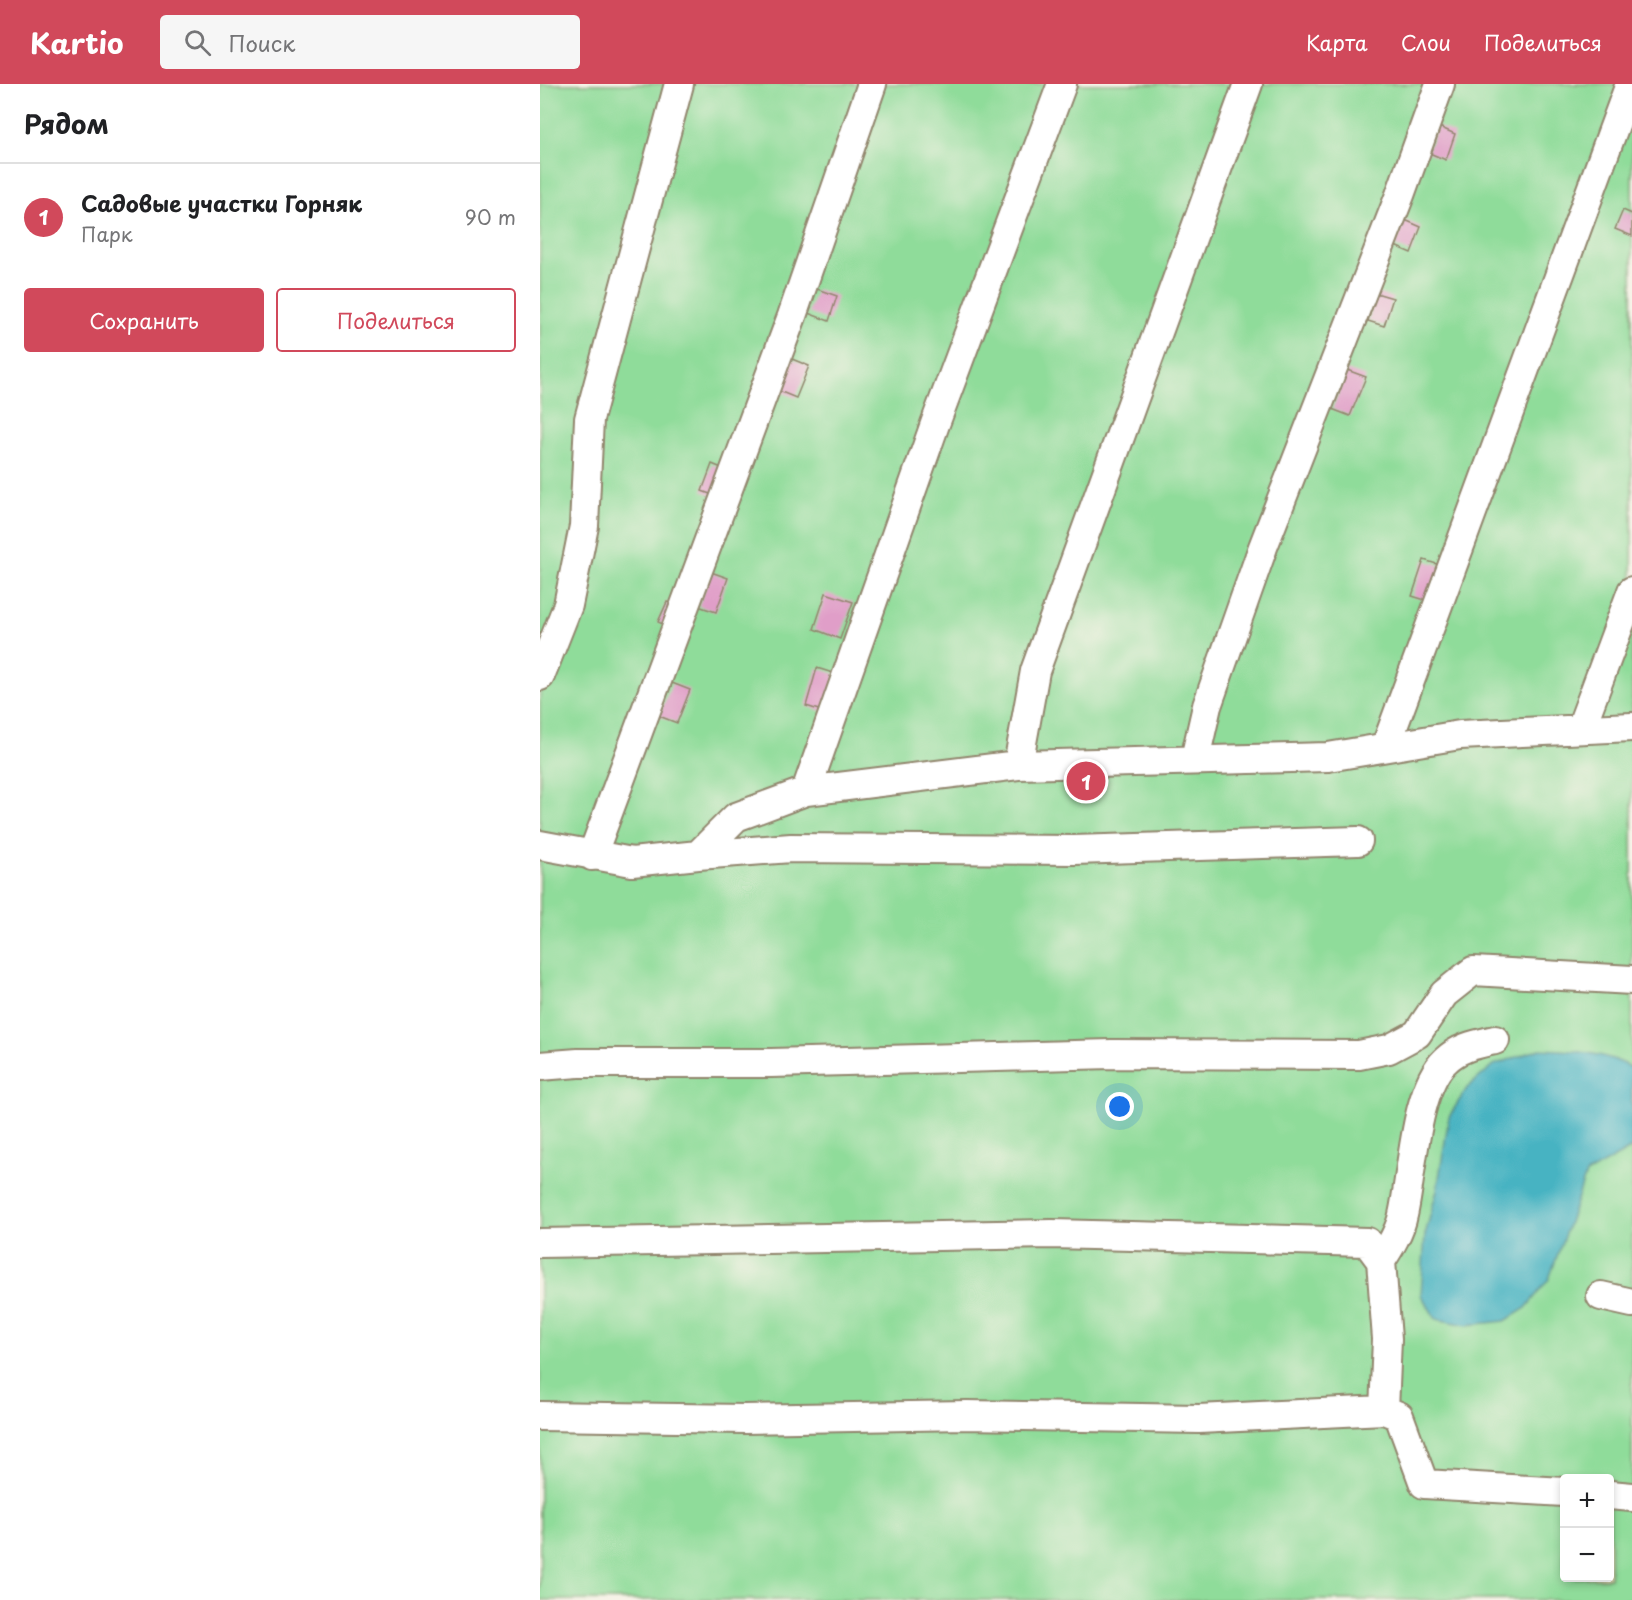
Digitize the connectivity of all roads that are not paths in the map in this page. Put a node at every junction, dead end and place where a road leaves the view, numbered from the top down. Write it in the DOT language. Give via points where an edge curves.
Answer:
graph roads {
  1 [pos="679,84"];
  2 [pos="872,84"];
  3 [pos="1062,84"];
  4 [pos="1248,84"];
  5 [pos="1440,84"];
  6 [pos="1630,84"];
  7 [pos="1632,591"];
  8 [pos="540,676"];
  9 [pos="1632,727"];
  10 [pos="1581,728"];
  11 [pos="1386,746"];
  12 [pos="1195,759"];
  13 [pos="1018,765"];
  14 [pos="806,792"];
  15 [pos="1358,841"];
  16 [pos="540,845"];
  17 [pos="698,855"];
  18 [pos="592,856"];
  19 [pos="1632,980"];
  20 [pos="1495,1040"];
  21 [pos="540,1066"];
  22 [pos="540,1243"];
  23 [pos="1381,1261"];
  24 [pos="1601,1296"];
  25 [pos="1632,1303"];
  26 [pos="1384,1410"];
  27 [pos="540,1416"];
  28 [pos="1560,1492"];
  29 [pos="1614,1495"];
  30 [pos="1632,1497"];
  1 -- 8 [label="lane" via="589,419 584,526 568,605"];
  2 -- 18 [label="lane" via="792,316"];
  3 -- 14 [label="lane" via="935,424"];
  4 -- 13 [label="lane" via="1035,671"];
  5 -- 12 [label="lane" via="1263,547 1207,706"];
  6 -- 11 [label="lane"];
  7 -- 10 [label="lane"];
  9 -- 10 [label="lane"];
  10 -- 11 [label="lane" via="1460,735"];
  11 -- 12 [label="lane" via="1328,757"];
  12 -- 13 [label="lane"];
  13 -- 14 [label="lane"];
  14 -- 17 [label="lane" via="736,816"];
  15 -- 17 [label="lane" via="1074,850 790,848"];
  16 -- 18 [label="lane"];
  17 -- 18 [label="lane" via="632,862"];
  19 -- 21 [label="lane" via="1473,971 1444,994 1417,1034 1389,1049 1359,1055 1100,1054"];
  20 -- 23 [label="lane" via="1461,1049 1443,1062 1430,1084 1420,1115 1403,1218"];
  22 -- 23 [label="lane" via="1052,1234 1243,1238 1367,1242"];
  23 -- 26 [label="lane" via="1387,1339"];
  24 -- 25 [label="lane"];
  26 -- 27 [label="lane" via="1199,1419"];
  26 -- 28 [label="lane" via="1399,1416 1424,1484"];
  29 -- 30 [label="lane"];
}
